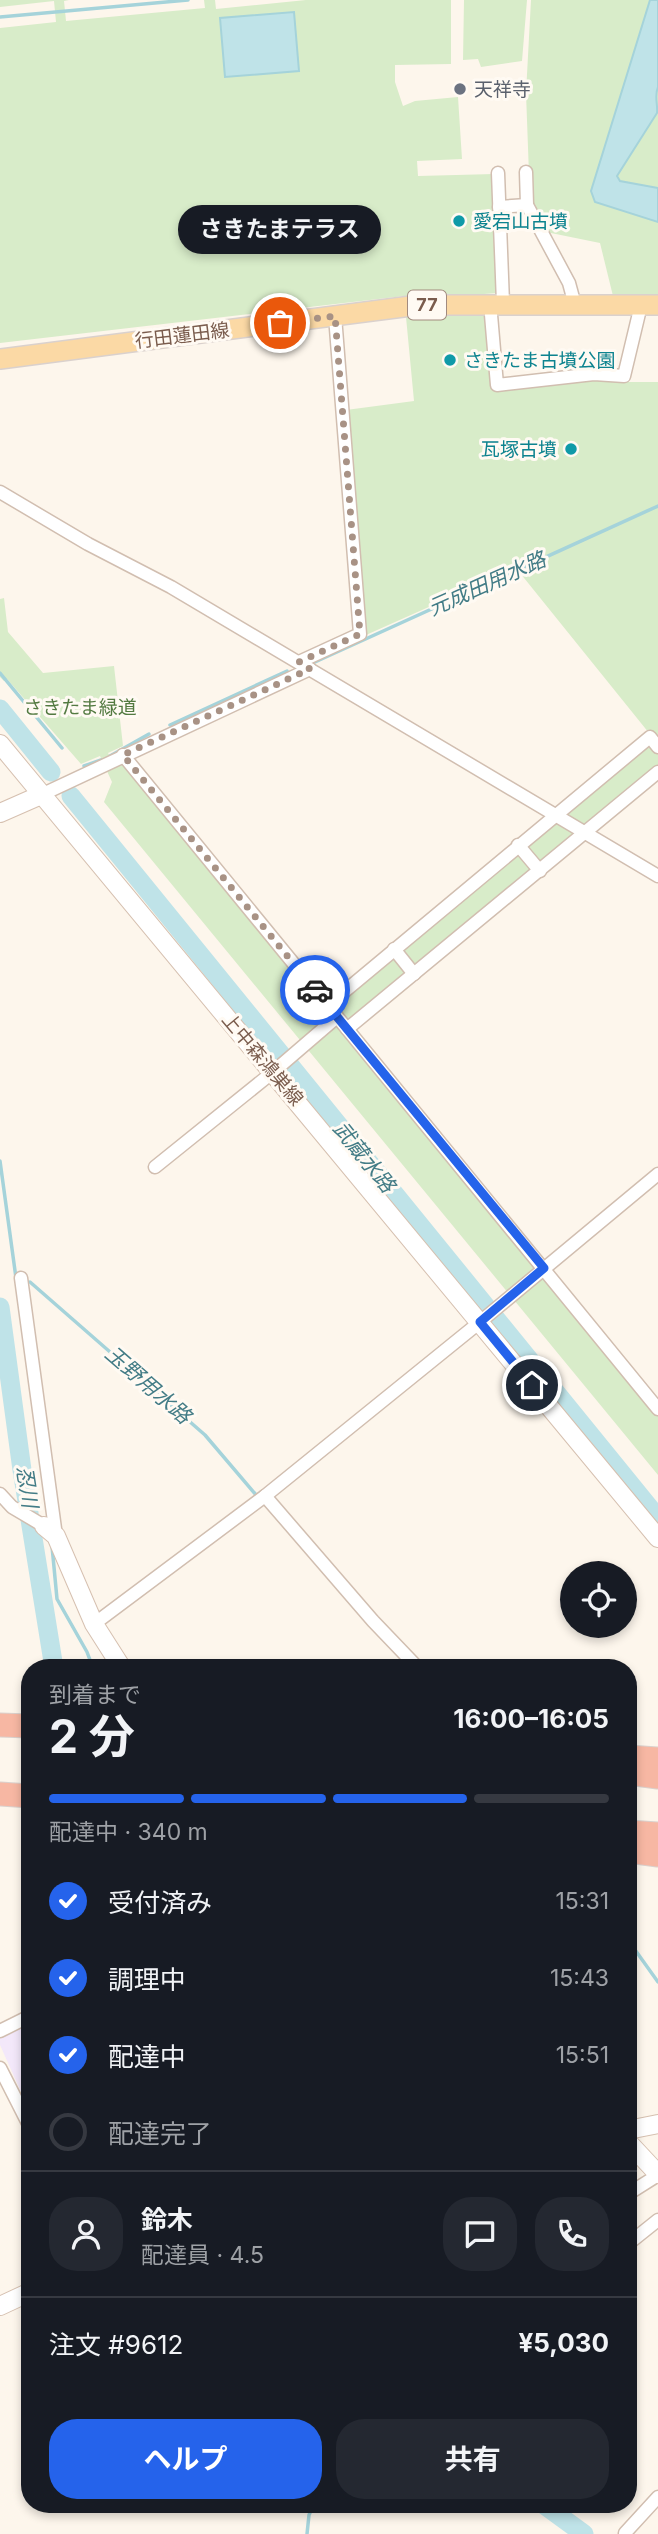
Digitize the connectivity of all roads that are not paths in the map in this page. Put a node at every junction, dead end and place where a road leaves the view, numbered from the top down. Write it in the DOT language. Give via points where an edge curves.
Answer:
graph roads {
  1 [pos="526,172"];
  2 [pos="498,173"];
  3 [pos="527,205"];
  4 [pos="499,207"];
  5 [pos="496,303"];
  6 [pos="575,305"];
  7 [pos="650,305"];
  8 [pos="335,316"];
  9 [pos="0,359"];
  10 [pos="0,492"];
  11 [pos="305,665"];
  12 [pos="0,744"];
  13 [pos="658,747"];
  14 [pos="123,755"];
  15 [pos="658,772"];
  16 [pos="47,792"];
  17 [pos="0,813"];
  18 [pos="554,815"];
  19 [pos="586,833"];
  20 [pos="518,845"];
  21 [pos="540,871"];
  22 [pos="658,876"];
  23 [pos="394,949"];
  24 [pos="414,974"];
  25 [pos="327,1006"];
  26 [pos="337,1017"];
  27 [pos="347,1029"];
  28 [pos="277,1069"];
  29 [pos="155,1167"];
  30 [pos="658,1174"];
  31 [pos="544,1268"];
  32 [pos="21,1278"];
  33 [pos="483,1320"];
  34 [pos="658,1409"];
  35 [pos="265,1496"];
  36 [pos="5,1504"];
  37 [pos="50,1532"];
  38 [pos="658,1538"];
  39 [pos="94,1624"];
  40 [pos="116,1659"];
  41 [pos="409,1659"];
  42 [pos="0,1725"];
  43 [pos="21,1726"];
  44 [pos="637,1757"];
  45 [pos="658,1759"];
  46 [pos="637,1774"];
  47 [pos="658,1777"];
  48 [pos="0,1794"];
  49 [pos="21,1795"];
  50 [pos="637,1833"];
  51 [pos="658,1834"];
  52 [pos="637,1852"];
  53 [pos="658,1855"];
  54 [pos="21,2020"];
  55 [pos="0,2031"];
  56 [pos="0,2068"];
  57 [pos="21,2109"];
  58 [pos="658,2124"];
  59 [pos="637,2128"];
  60 [pos="637,2152"];
  61 [pos="658,2175"];
  62 [pos="637,2188"];
  63 [pos="658,2220"];
  64 [pos="637,2237"];
  65 [pos="21,2296"];
  66 [pos="0,2306"];
  67 [pos="658,2497"];
  68 [pos="625,2533"];
  1 -- 3 [label="street"];
  2 -- 4 [label="street"];
  3 -- 4 [label="street"];
  3 -- 6 [label="street" via="569,283"];
  4 -- 5 [label="street"];
  5 -- 6 [label="main road, 行田蓮田線 / 77"];
  5 -- 7 [label="street" via="497,385 594,374 624,376"];
  5 -- 8 [label="main road, 行田蓮田線 / 77" via="419,305"];
  6 -- 7 [label="main road, 行田蓮田線 / 77"];
  8 -- 9 [label="main road, 行田蓮田線 / 77"];
  8 -- 11 [label="street" via="360,634"];
  10 -- 11 [label="street"];
  11 -- 14 [label="street"];
  11 -- 18 [label="street"];
  12 -- 16 [label="main road, 上中森鴻巣線"];
  13 -- 18 [label="street" via="650,737"];
  14 -- 16 [label="street"];
  14 -- 25 [label="street"];
  15 -- 19 [label="street"];
  16 -- 17 [label="main road"];
  16 -- 28 [label="main road, 上中森鴻巣線"];
  18 -- 19 [label="street"];
  18 -- 20 [label="street"];
  19 -- 21 [label="street"];
  19 -- 22 [label="street"];
  20 -- 21 [label="street"];
  20 -- 23 [label="street"];
  21 -- 24 [label="street"];
  23 -- 24 [label="street"];
  23 -- 25 [label="street"];
  24 -- 27 [label="street"];
  25 -- 26 [label="street"];
  26 -- 27 [label="street"];
  26 -- 28 [label="street"];
  27 -- 31 [label="street"];
  28 -- 29 [label="street"];
  28 -- 33 [label="main road, 上中森鴻巣線"];
  30 -- 31 [label="street"];
  31 -- 33 [label="street"];
  31 -- 34 [label="street"];
  32 -- 37 [label="street"];
  33 -- 35 [label="street"];
  33 -- 38 [label="main road, 上中森鴻巣線"];
  35 -- 39 [label="street"];
  35 -- 41 [label="street"];
  36 -- 37 [label="street"];
  37 -- 39 [label="main road"];
  39 -- 40 [label="main road"];
  42 -- 43 [label="highway"];
  44 -- 45 [label="highway"];
  46 -- 47 [label="highway"];
  48 -- 49 [label="highway"];
  50 -- 51 [label="highway"];
  52 -- 53 [label="highway"];
  54 -- 55 [label="street"];
  56 -- 57 [label="street"];
  58 -- 59 [label="main road"];
  60 -- 61 [label="main road"];
  61 -- 62 [label="street"];
  63 -- 64 [label="street"];
  65 -- 66 [label="main road"];
  67 -- 68 [label="street"];
}
